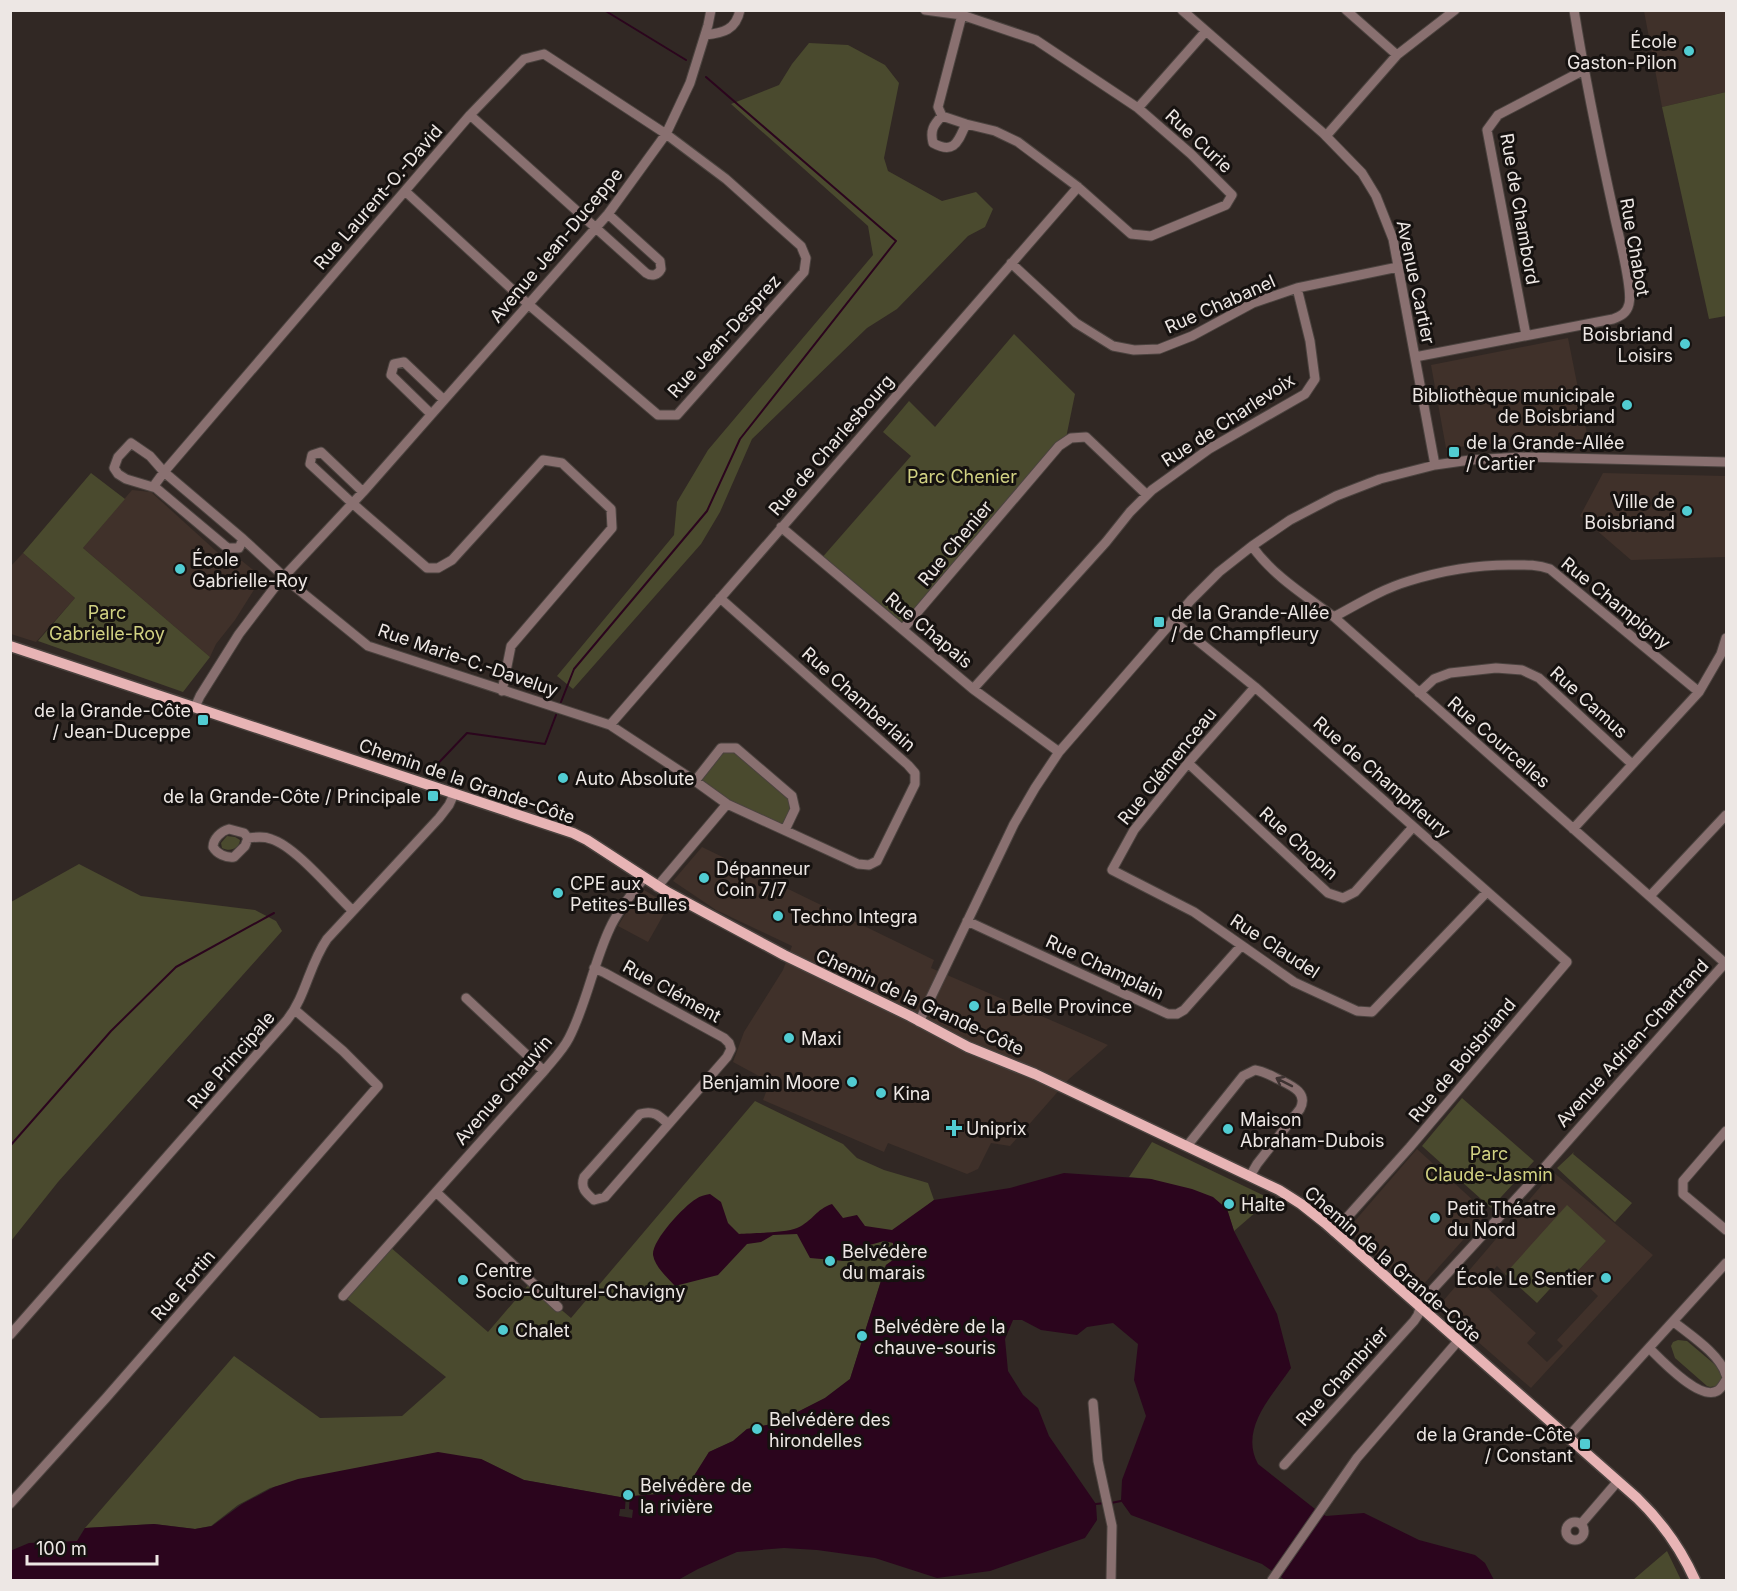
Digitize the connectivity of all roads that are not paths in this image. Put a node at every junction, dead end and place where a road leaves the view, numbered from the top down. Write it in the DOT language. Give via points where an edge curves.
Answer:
graph roads {
  1 [pos="711,10"];
  2 [pos="740,10"];
  3 [pos="925,10"];
  4 [pos="1182,10"];
  5 [pos="1346,10"];
  6 [pos="1455,10"];
  7 [pos="1574,10"];
  8 [pos="962,15"];
  9 [pos="1206,31"];
  10 [pos="705,35"];
  11 [pos="1397,55"];
  12 [pos="1584,70"];
  13 [pos="1138,108"];
  14 [pos="470,115"];
  15 [pos="942,116"];
  16 [pos="966,124"];
  17 [pos="666,134"];
  18 [pos="1326,136"];
  19 [pos="1078,187"];
  20 [pos="405,191"];
  21 [pos="608,214"];
  22 [pos="596,228"];
  23 [pos="1011,263"];
  24 [pos="1398,267"];
  25 [pos="1297,288"];
  26 [pos="528,304"];
  27 [pos="1526,335"];
  28 [pos="1415,357"];
  29 [pos="444,400"];
  30 [pos="431,414"];
  31 [pos="1726,462"];
  32 [pos="1436,465"];
  33 [pos="164,472"];
  34 [pos="153,487"];
  35 [pos="363,492"];
  36 [pos="1147,495"];
  37 [pos="352,503"];
  38 [pos="782,527"];
  39 [pos="243,538"];
  40 [pos="1251,546"];
  41 [pos="284,576"];
  42 [pos="720,597"];
  43 [pos="1334,617"];
  44 [pos="1173,620"];
  45 [pos="903,629"];
  46 [pos="1726,638"];
  47 [pos="10,646"];
  48 [pos="1255,687"];
  49 [pos="973,689"];
  50 [pos="502,691"];
  51 [pos="1699,692"];
  52 [pos="1419,693"];
  53 [pos="195,706"];
  54 [pos="610,724"];
  55 [pos="1059,752"];
  56 [pos="1188,763"];
  57 [pos="1632,764"];
  58 [pos="695,781"];
  59 [pos="454,794"];
  60 [pos="727,804"];
  61 [pos="1726,815"];
  62 [pos="1413,827"];
  63 [pos="1574,829"];
  64 [pos="785,830"];
  65 [pos="248,838"];
  66 [pos="1112,870"];
  67 [pos="644,878"];
  68 [pos="657,886"];
  69 [pos="1487,892"];
  70 [pos="1650,896"];
  71 [pos="352,910"];
  72 [pos="967,921"];
  73 [pos="1241,946"];
  74 [pos="1567,962"];
  75 [pos="1726,962"];
  76 [pos="594,968"];
  77 [pos="466,998"];
  78 [pos="295,1010"];
  79 [pos="919,1022"];
  80 [pos="544,1071"];
  81 [pos="668,1124"];
  82 [pos="1726,1131"];
  83 [pos="1187,1146"];
  84 [pos="1250,1176"];
  85 [pos="436,1192"];
  86 [pos="1726,1230"];
  87 [pos="1334,1232"];
  88 [pos="1726,1263"];
  89 [pos="343,1296"];
  90 [pos="558,1307"];
  91 [pos="1420,1308"];
  92 [pos="1674,1322"];
  93 [pos="10,1335"];
  94 [pos="1458,1341"];
  95 [pos="1650,1349"];
  96 [pos="1726,1375"];
  97 [pos="1726,1380"];
  98 [pos="1093,1403"];
  99 [pos="1568,1437"];
  100 [pos="1284,1464"];
  101 [pos="1618,1480"];
  102 [pos="14,1494"];
  103 [pos="10,1504"];
  104 [pos="1581,1524"];
  105 [pos="1272,1580"];
  106 [pos="1111,1581"];
  107 [pos="1695,1581"];
  1 -- 10 [label="street, Avenue Jean-Duceppe"];
  2 -- 10 [label="street" via="728,30"];
  3 -- 8 [label="street, Rue Curie"];
  4 -- 9 [label="street, Avenue Cartier"];
  5 -- 11 [label="street"];
  6 -- 11 [label="street"];
  7 -- 12 [label="street, Rue Chabot"];
  8 -- 13 [label="street, Rue Curie" via="1036,40"];
  8 -- 15 [label="street" via="939,106"];
  9 -- 13 [label="street"];
  9 -- 18 [label="street, Avenue Cartier"];
  10 -- 17 [label="street, Avenue Jean-Duceppe" via="690,83"];
  11 -- 18 [label="street"];
  12 -- 27 [label="street, Rue de Chambord" via="1498,115 1487,130"];
  12 -- 27 [label="street, Rue Chabot" via="1626,271 1629,304 1618,317"];
  13 -- 19 [label="street, Rue Curie" via="1232,195 1226,205 1151,236 1131,234"];
  14 -- 17 [label="street, Rue Laurent-O.-David" via="524,59 544,54"];
  14 -- 20 [label="street, Rue Laurent-O.-David"];
  14 -- 22 [label="street"];
  15 -- 16 [label="street, Rue Curie"];
  15 -- 16 [label="street" via="931,134 933,143 942,148 957,143"];
  16 -- 19 [label="street, Rue Curie" via="1018,142"];
  17 -- 21 [label="street, Avenue Jean-Duceppe"];
  17 -- 26 [label="street, Rue Jean-Desprez" via="726,179 801,246 806,258 804,272 677,415 658,415"];
  18 -- 24 [label="street, Avenue Cartier" via="1362,173 1376,196 1390,231"];
  19 -- 23 [label="street, Rue de Charlesbourg"];
  20 -- 26 [label="street, Rue Jean-Desprez"];
  20 -- 33 [label="street, Rue Laurent-O.-David"];
  21 -- 22 [label="street, Avenue Jean-Duceppe"];
  21 -- 22 [label="street" via="658,259 660,271 648,274"];
  22 -- 26 [label="street, Avenue Jean-Duceppe"];
  23 -- 25 [label="street, Rue Chabanel" via="1076,323 1113,346 1134,350 1159,349 1253,303"];
  23 -- 38 [label="street, Rue de Charlesbourg"];
  24 -- 25 [label="street, Rue Chabanel"];
  24 -- 28 [label="street, Avenue Cartier"];
  25 -- 36 [label="street, Rue de Charlevoix" via="1315,379 1305,394 1209,449"];
  26 -- 29 [label="street, Avenue Jean-Duceppe"];
  27 -- 28 [label="street, Rue Chabot"];
  28 -- 32 [label="street, Avenue Cartier"];
  29 -- 30 [label="street, Avenue Jean-Duceppe"];
  29 -- 30 [label="street" via="404,362 394,364 391,375"];
  30 -- 35 [label="street, Avenue Jean-Duceppe"];
  31 -- 32 [label="street" via="1520,457"];
  32 -- 40 [label="street" via="1336,496"];
  33 -- 34 [label="street, Rue Laurent-O.-David"];
  33 -- 34 [label="street, Rue Marie-C.-Daveluy" via="131,442 118,457 114,468 118,474"];
  33 -- 39 [label="street, Rue Marie-C.-Daveluy"];
  34 -- 39 [label="street, Rue Marie-C.-Daveluy" via="228,548 239,548"];
  35 -- 37 [label="street, Avenue Jean-Duceppe"];
  35 -- 37 [label="street" via="321,452 312,455 310,464"];
  36 -- 45 [label="street, Rue Chenier" via="1086,437 1071,438 1059,446"];
  36 -- 49 [label="street, Rue de Charlevoix"];
  37 -- 41 [label="street, Avenue Jean-Duceppe"];
  37 -- 50 [label="street" via="427,567 438,568 452,560 543,460 562,464 611,509 612,528 511,646"];
  38 -- 42 [label="street, Rue de Charlesbourg"];
  38 -- 45 [label="street, Rue Chapais"];
  39 -- 41 [label="street, Rue Marie-C.-Daveluy"];
  40 -- 43 [label="street, Rue Courcelles" via="1295,588"];
  40 -- 44 [label="street" via="1212,578"];
  41 -- 50 [label="street, Rue Marie-C.-Daveluy" via="368,646"];
  41 -- 53 [label="street, Avenue Jean-Duceppe" via="238,634"];
  42 -- 54 [label="street, Rue de Charlesbourg"];
  42 -- 64 [label="street, Rue Chamberlain" via="915,773 915,784 877,861 869,865 858,864"];
  43 -- 51 [label="street, Rue Champigny" via="1407,581 1484,565 1538,565 1550,569"];
  43 -- 52 [label="street, Rue Courcelles"];
  44 -- 48 [label="street, Rue de Champfleury"];
  44 -- 55 [label="street"];
  45 -- 49 [label="street, Rue Chapais"];
  46 -- 51 [label="street"];
  47 -- 53 [label="main road, Chemin de la Grande-Côte"];
  48 -- 56 [label="street, Rue Clémenceau"];
  48 -- 62 [label="street, Rue de Champfleury"];
  49 -- 55 [label="street, Rue Chapais"];
  50 -- 54 [label="street, Rue Marie-C.-Daveluy"];
  51 -- 57 [label="street"];
  52 -- 57 [label="street, Rue Camus" via="1434,679 1450,673 1496,668 1522,670 1539,678"];
  52 -- 63 [label="street, Rue Courcelles"];
  53 -- 59 [label="main road, Chemin de la Grande-Côte"];
  54 -- 58 [label="street, Rue Chamberlain"];
  55 -- 72 [label="street" via="1029,796"];
  56 -- 62 [label="street, Rue Chopin" via="1328,893 1342,898 1355,892"];
  56 -- 66 [label="street, Rue Clémenceau" via="1134,830"];
  57 -- 63 [label="street"];
  58 -- 60 [label="street, Rue Chamberlain"];
  58 -- 64 [label="street" via="721,748 736,747 792,796 795,809"];
  59 -- 67 [label="main road, Chemin de la Grande-Côte" via="573,833"];
  59 -- 71 [label="street, Rue Principale" via="439,818"];
  60 -- 64 [label="street, Rue Chamberlain"];
  60 -- 68 [label="street"];
  61 -- 70 [label="street"];
  62 -- 69 [label="street, Rue de Champfleury"];
  63 -- 70 [label="street, Rue Courcelles"];
  65 -- 71 [label="street" via="268,838 287,846"];
  66 -- 73 [label="street, Rue Claudel" via="1194,912"];
  67 -- 68 [label="main road, Chemin de la Grande-Côte"];
  67 -- 76 [label="street, Avenue Chauvin" via="615,918"];
  68 -- 79 [label="main road, Chemin de la Grande-Côte"];
  69 -- 73 [label="street, Rue Claudel" via="1372,1012 1357,1011 1294,982"];
  69 -- 74 [label="street, Rue de Champfleury"];
  70 -- 75 [label="street, Rue Courcelles"];
  71 -- 78 [label="street, Rue Principale" via="323,944"];
  72 -- 73 [label="street, Rue Champlain" via="1168,1014 1185,1010"];
  72 -- 79 [label="street"];
  74 -- 87 [label="street, Rue de Boisbriand"];
  75 -- 91 [label="street, Avenue Adrien-Chartrand" via="1422,1301"];
  76 -- 80 [label="street, Avenue Chauvin" via="569,1039"];
  76 -- 81 [label="street, Rue Clément" via="724,1038 731,1046 727,1057"];
  77 -- 80 [label="street"];
  78 -- 93 [label="street, Rue Principale"];
  78 -- 102 [label="street, Rue Fortin" via="378,1086 106,1398"];
  79 -- 83 [label="main road, Chemin de la Grande-Côte"];
  80 -- 85 [label="street, Avenue Chauvin"];
  81 -- 81 [label="street" via="604,1197 594,1200 584,1191 584,1177 640,1114 657,1114"];
  82 -- 86 [label="street" via="1683,1181 1683,1194"];
  83 -- 84 [label="main road, Chemin de la Grande-Côte"];
  84 -- 83 [label="street, one-way" via="1303,1103 1297,1090 1266,1073 1247,1073"];
  84 -- 87 [label="main road, Chemin de la Grande-Côte" via="1293,1199"];
  85 -- 89 [label="street, Avenue Chauvin"];
  85 -- 90 [label="street"];
  87 -- 91 [label="main road, Chemin de la Grande-Côte"];
  88 -- 92 [label="street"];
  91 -- 94 [label="main road, Chemin de la Grande-Côte"];
  91 -- 100 [label="street, Rue Chambrier" via="1418,1316 1390,1349"];
  92 -- 95 [label="street"];
  92 -- 96 [label="street" via="1717,1359"];
  94 -- 99 [label="main road, Chemin de la Grande-Côte"];
  94 -- 105 [label="street" via="1357,1458"];
  95 -- 97 [label="street" via="1698,1389 1718,1391"];
  95 -- 99 [label="street"];
  98 -- 106 [label="street" via="1098,1461 1112,1526"];
  99 -- 101 [label="main road, Chemin de la Grande-Côte"];
  101 -- 104 [label="street"];
  101 -- 107 [label="main road, Chemin de la Grande-Côte" via="1660,1522"];
  102 -- 103 [label="street, Rue Fortin"];
}
